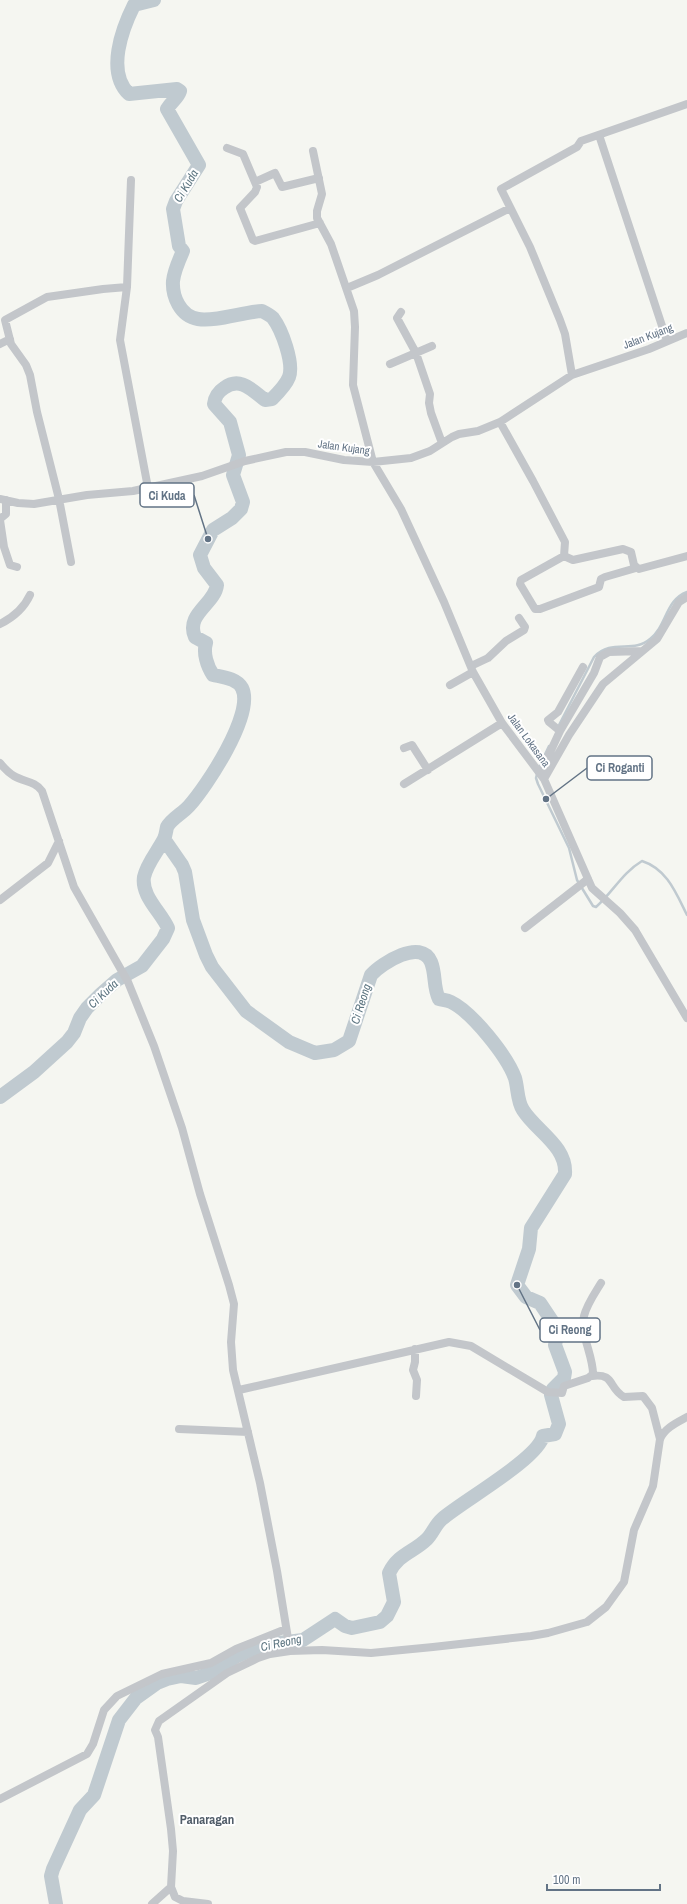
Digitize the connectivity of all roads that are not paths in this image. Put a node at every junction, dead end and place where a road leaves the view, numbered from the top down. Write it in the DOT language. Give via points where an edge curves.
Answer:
graph roads {
  1 [pos="687,104"];
  2 [pos="599,135"];
  3 [pos="227,148"];
  4 [pos="313,151"];
  5 [pos="319,178"];
  6 [pos="131,180"];
  7 [pos="255,182"];
  8 [pos="510,208"];
  9 [pos="320,223"];
  10 [pos="127,287"];
  11 [pos="347,288"];
  12 [pos="401,312"];
  13 [pos="687,333"];
  14 [pos="10,339"];
  15 [pos="667,341"];
  16 [pos="0,344"];
  17 [pos="432,346"];
  18 [pos="416,353"];
  19 [pos="390,364"];
  20 [pos="572,376"];
  21 [pos="500,422"];
  22 [pos="442,443"];
  23 [pos="373,462"];
  24 [pos="148,488"];
  25 [pos="60,499"];
  26 [pos="3,500"];
  27 [pos="0,520"];
  28 [pos="564,556"];
  29 [pos="687,556"];
  30 [pos="71,562"];
  31 [pos="17,567"];
  32 [pos="636,568"];
  33 [pos="30,595"];
  34 [pos="687,598"];
  35 [pos="519,618"];
  36 [pos="0,624"];
  37 [pos="642,651"];
  38 [pos="472,669"];
  39 [pos="586,673"];
  40 [pos="450,685"];
  41 [pos="502,723"];
  42 [pos="557,729"];
  43 [pos="404,748"];
  44 [pos="0,763"];
  45 [pos="428,770"];
  46 [pos="540,773"];
  47 [pos="404,784"];
  48 [pos="59,841"];
  49 [pos="582,883"];
  50 [pos="0,900"];
  51 [pos="525,928"];
  52 [pos="687,1018"];
  53 [pos="601,1283"];
  54 [pos="414,1349"];
  55 [pos="592,1376"];
  56 [pos="239,1390"];
  57 [pos="416,1396"];
  58 [pos="687,1417"];
  59 [pos="179,1430"];
  60 [pos="248,1432"];
  61 [pos="660,1439"];
  62 [pos="287,1630"];
  63 [pos="290,1648"];
  64 [pos="0,1799"];
  65 [pos="171,1887"];
  66 [pos="152,1904"];
  67 [pos="208,1904"];
  1 -- 2 [label="street"];
  2 -- 8 [label="street" via="582,141 577,147 502,188 500,190"];
  2 -- 15 [label="street"];
  3 -- 7 [label="street" via="243,154"];
  4 -- 5 [label="street"];
  5 -- 7 [label="street" via="282,187 274,173"];
  5 -- 9 [label="street" via="322,194 317,214"];
  6 -- 10 [label="street"];
  7 -- 9 [label="street" via="255,192 240,208 252,240"];
  8 -- 11 [label="street"];
  8 -- 20 [label="street" via="530,247 560,320"];
  9 -- 11 [label="street, Jalan Lokasana" via="331,244"];
  10 -- 14 [label="street" via="47,297 5,320"];
  10 -- 24 [label="street" via="120,340"];
  11 -- 23 [label="street, Jalan Lokasana" via="355,319 354,385"];
  12 -- 18 [label="street" via="397,318"];
  13 -- 15 [label="street, Jalan Kujang"];
  14 -- 16 [label="street"];
  14 -- 25 [label="street" via="30,375"];
  15 -- 20 [label="street, Jalan Kujang"];
  17 -- 18 [label="street"];
  18 -- 19 [label="street"];
  18 -- 22 [label="street" via="430,394 431,413"];
  20 -- 21 [label="street, Jalan Kujang"];
  21 -- 22 [label="street, Jalan Kujang" via="478,431 460,434"];
  21 -- 28 [label="street" via="565,542"];
  22 -- 23 [label="street, Jalan Kujang" via="430,452 411,458"];
  23 -- 24 [label="street, Jalan Kujang" via="344,460 305,452 286,452"];
  23 -- 38 [label="street, Jalan Lokasana" via="401,509"];
  24 -- 25 [label="street, Jalan Kujang"];
  25 -- 26 [label="street, Jalan Kujang" via="34,504"];
  25 -- 30 [label="street"];
  26 -- 27 [label="street" via="6,514"];
  27 -- 31 [label="street" via="10,565"];
  28 -- 32 [label="street" via="573,560 623,549 631,552"];
  28 -- 32 [label="street" via="521,580 520,584 535,609 599,587 601,579"];
  29 -- 32 [label="street"];
  33 -- 36 [label="street" via="13,616"];
  34 -- 37 [label="street" via="679,602 657,639"];
  35 -- 38 [label="street" via="525,626 524,630"];
  37 -- 39 [label="street" via="617,651 605,654"];
  37 -- 46 [label="street" via="600,688"];
  38 -- 40 [label="street"];
  38 -- 41 [label="street, Jalan Lokasana"];
  39 -- 42 [label="street"];
  39 -- 42 [label="street" via="558,712 548,720"];
  41 -- 45 [label="street"];
  41 -- 46 [label="street, Jalan Lokasana"];
  42 -- 46 [label="street"];
  43 -- 45 [label="street" via="412,745"];
  44 -- 48 [label="street" via="15,777 39,786"];
  45 -- 47 [label="street"];
  46 -- 49 [label="street, Jalan Lokasana"];
  48 -- 50 [label="street" via="48,863"];
  48 -- 56 [label="street" via="80,901 93,919 128,982 154,1046 182,1128 234,1304 231,1352"];
  49 -- 51 [label="street"];
  49 -- 52 [label="street, Jalan Lokasana" via="605,899 634,930"];
  53 -- 55 [label="street" via="584,1318"];
  54 -- 55 [label="street" via="450,1342 466,1344 552,1393 562,1393 564,1386"];
  54 -- 56 [label="street"];
  54 -- 57 [label="street"];
  55 -- 61 [label="street" via="606,1376 624,1397 643,1396 652,1408"];
  56 -- 60 [label="street"];
  58 -- 61 [label="street" via="673,1425"];
  59 -- 60 [label="street"];
  60 -- 62 [label="street"];
  61 -- 63 [label="street" via="653,1486 634,1530 624,1582 606,1607 587,1622 530,1636 371,1653"];
  62 -- 63 [label="street"];
  62 -- 64 [label="street" via="236,1649 211,1663 162,1674 117,1696 104,1710 87,1754"];
  63 -- 65 [label="street" via="258,1658 227,1673 156,1724 172,1828"];
  65 -- 66 [label="street"];
  65 -- 67 [label="street" via="175,1897 183,1901"];
}
